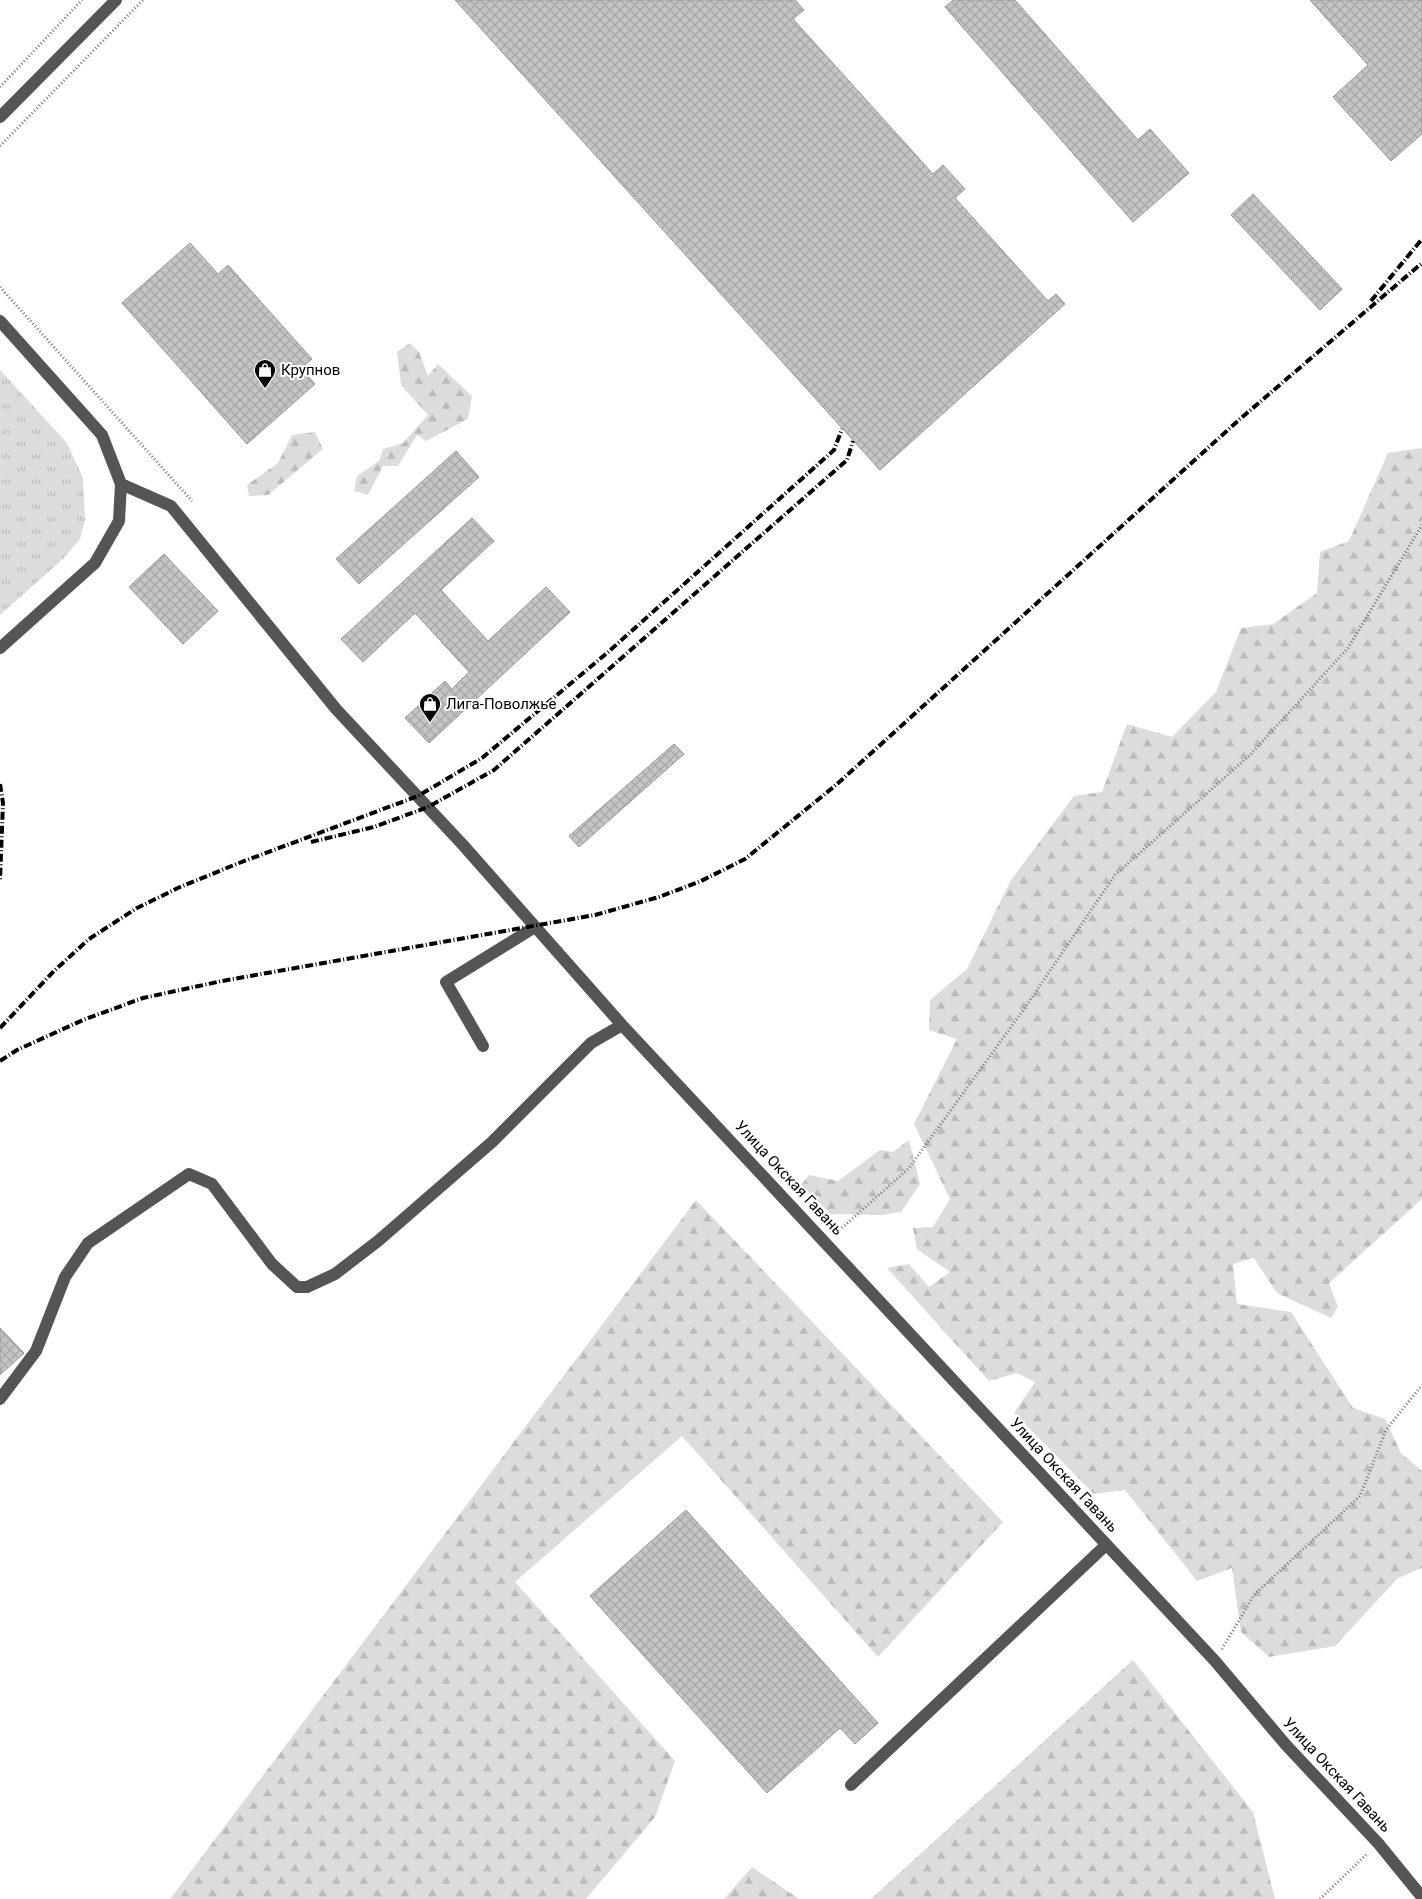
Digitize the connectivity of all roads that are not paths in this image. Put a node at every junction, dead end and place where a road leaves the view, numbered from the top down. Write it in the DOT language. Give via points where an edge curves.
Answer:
graph roads {
  1 [pos="116,0"];
  2 [pos="0,116"];
  3 [pos="0,321"];
  4 [pos="121,484"];
  5 [pos="0,648"];
  6 [pos="535,927"];
  7 [pos="622,1025"];
  8 [pos="483,1046"];
  9 [pos="0,1399"];
  10 [pos="1106,1545"];
  11 [pos="851,1784"];
  12 [pos="1422,1897"];
  1 -- 2 [label="street"];
  3 -- 4 [label="street" via="102,435"];
  4 -- 5 [label="street" via="119,522 95,563"];
  4 -- 6 [label="street, Улица Окская Гавань" via="171,506 336,709"];
  6 -- 7 [label="street, Улица Окская Гавань"];
  6 -- 8 [label="street" via="446,982"];
  7 -- 9 [label="street" via="590,1043 492,1142 378,1241 335,1274 307,1287 296,1287 272,1264 212,1184 189,1174 88,1242 65,1277 36,1351"];
  7 -- 10 [label="street, Улица Окская Гавань"];
  10 -- 11 [label="street"];
  10 -- 12 [label="street, Улица Окская Гавань" via="1215,1661 1286,1745 1378,1843"];
}
